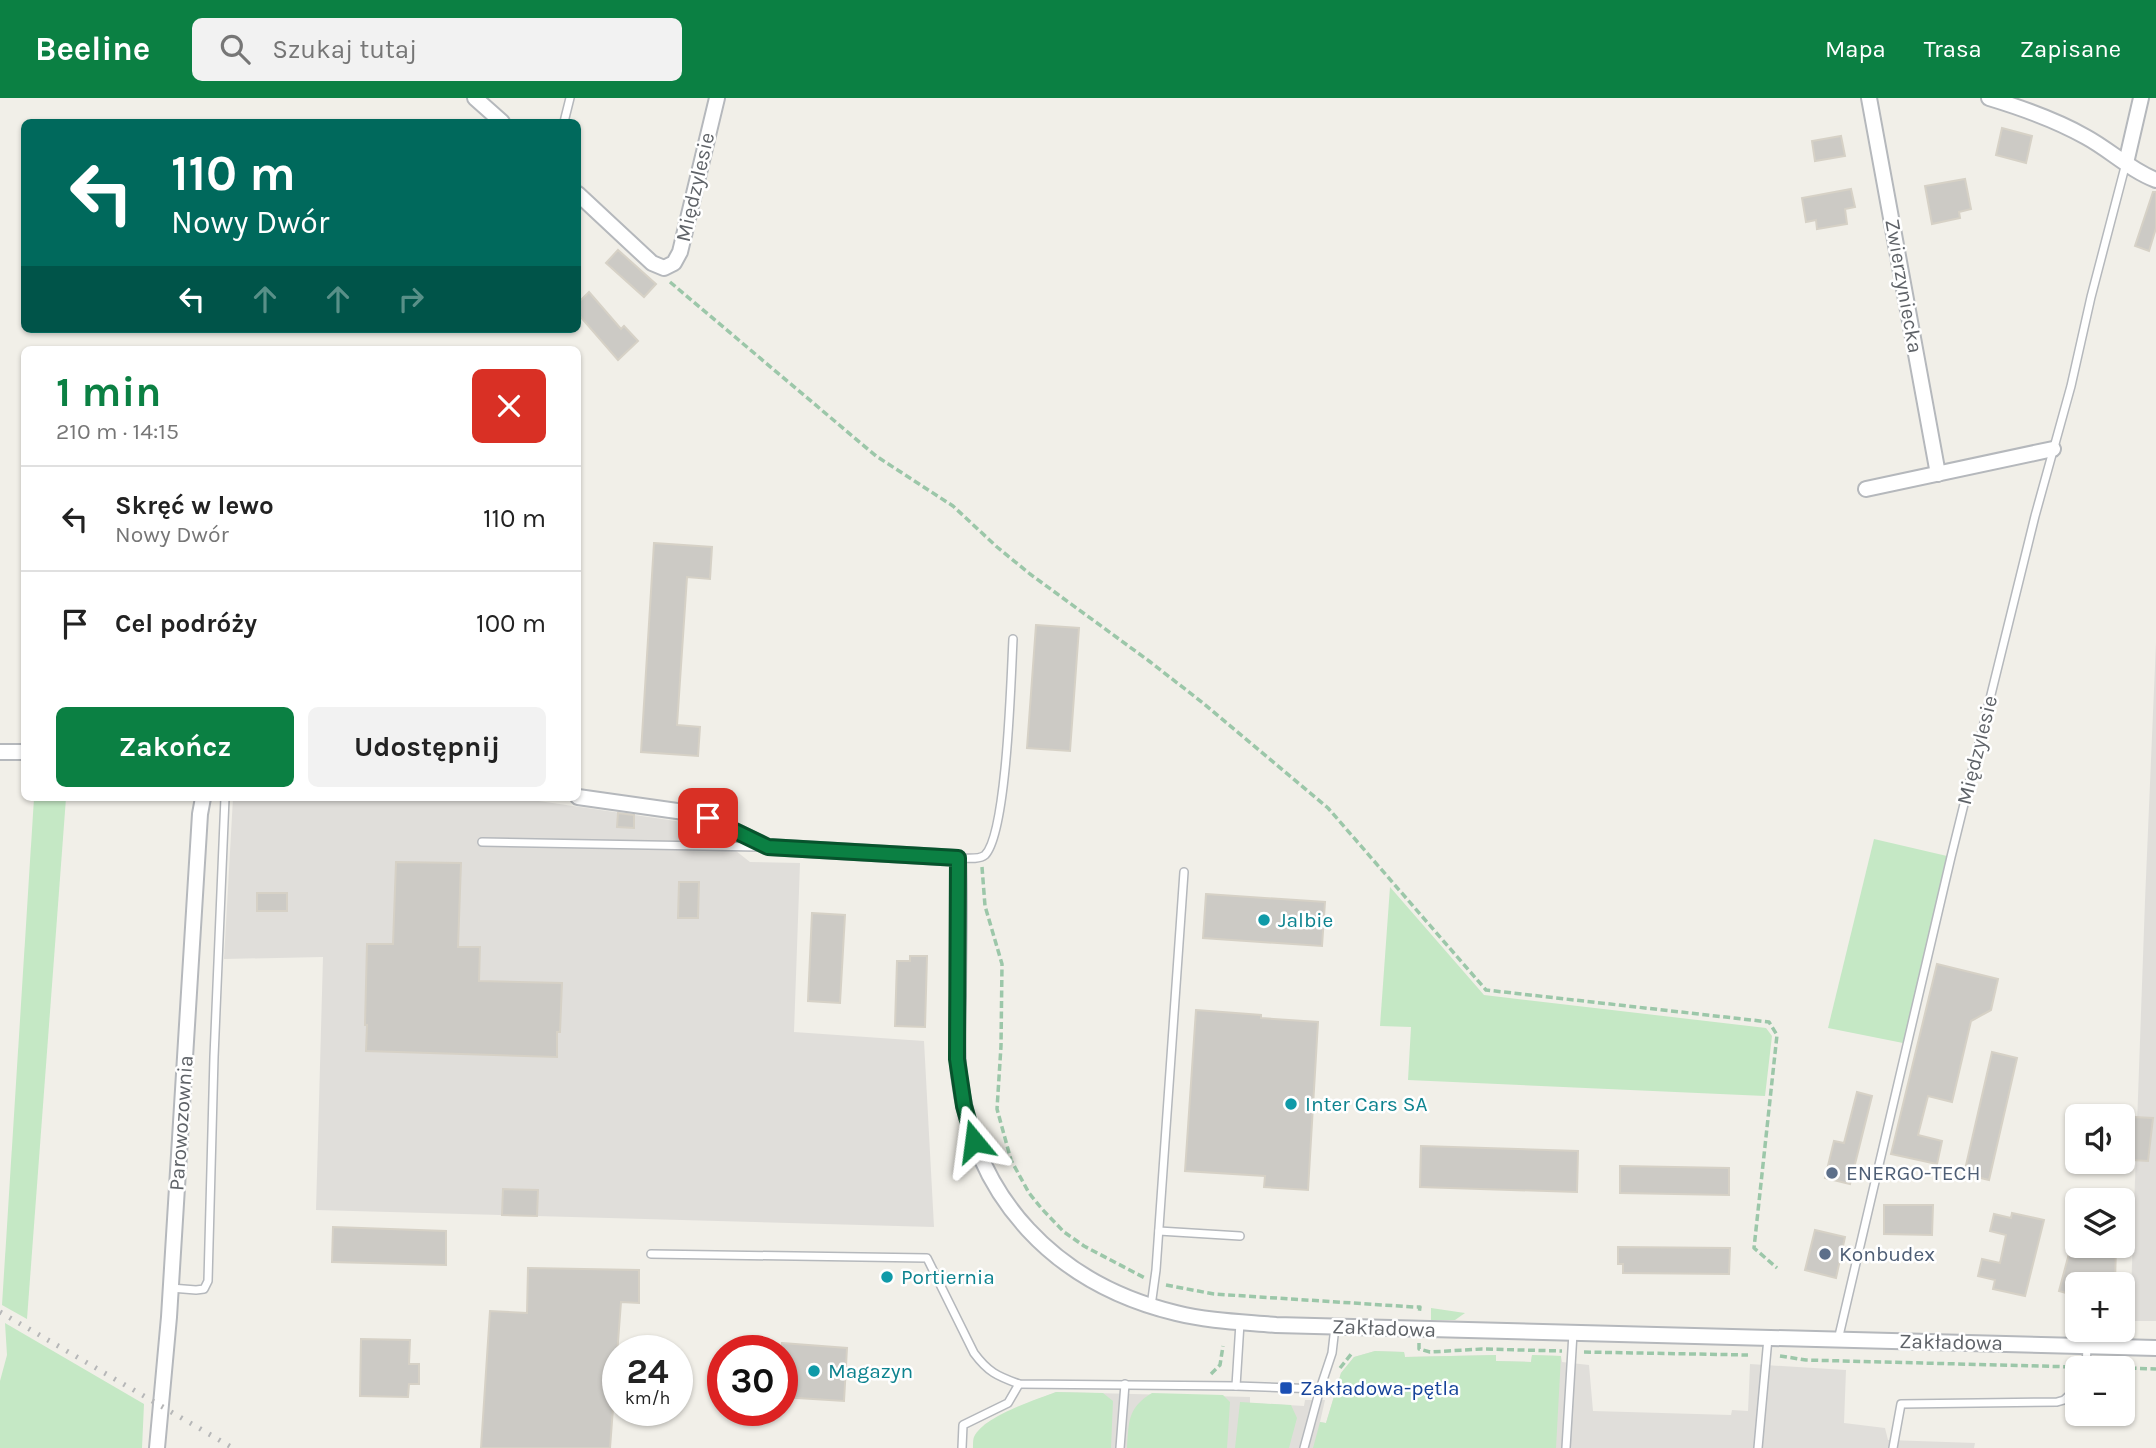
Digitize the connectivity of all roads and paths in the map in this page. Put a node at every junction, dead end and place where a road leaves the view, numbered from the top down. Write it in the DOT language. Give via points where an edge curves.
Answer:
graph roads {
  1 [pos="475,98"];
  2 [pos="570,98"];
  3 [pos="717,98"];
  4 [pos="1869,98"];
  5 [pos="1989,98"];
  6 [pos="2141,98"];
  7 [pos="499,119"];
  8 [pos="565,119"];
  9 [pos="2126,163"];
  10 [pos="2156,180"];
  11 [pos="581,197"];
  12 [pos="664,268"];
  13 [pos="2053,449"];
  14 [pos="1938,474"];
  15 [pos="1866,489"];
  16 [pos="1013,639"];
  17 [pos="0,751"];
  18 [pos="21,752"];
  19 [pos="581,797"];
  20 [pos="202,801"];
  21 [pos="225,801"];
  22 [pos="482,842"];
  23 [pos="768,847"];
  24 [pos="958,858"];
  25 [pos="982,868"];
  26 [pos="1184,872"];
  27 [pos="1159,1231"];
  28 [pos="1240,1236"];
  29 [pos="651,1254"];
  30 [pos="1777,1268"];
  31 [pos="1149,1280"];
  32 [pos="1161,1284"];
  33 [pos="171,1289"];
  34 [pos="1151,1306"];
  35 [pos="1420,1307"];
  36 [pos="1240,1322"];
  37 [pos="1335,1326"];
  38 [pos="1573,1333"];
  39 [pos="1768,1337"];
  40 [pos="1838,1340"];
  41 [pos="2088,1346"];
  42 [pos="2156,1348"];
  43 [pos="1721,1354"];
  44 [pos="1752,1355"];
  45 [pos="1781,1356"];
  46 [pos="2087,1356"];
  47 [pos="2065,1366"];
  48 [pos="2135,1368"];
  49 [pos="2156,1369"];
  50 [pos="1019,1384"];
  51 [pos="1125,1384"];
  52 [pos="1236,1386"];
  53 [pos="1320,1390"];
  54 [pos="2065,1399"];
  55 [pos="157,1448"];
  56 [pos="962,1448"];
  57 [pos="1120,1448"];
  58 [pos="1304,1448"];
  59 [pos="1566,1448"];
  60 [pos="1758,1448"];
  61 [pos="1894,1448"];
  1 -- 7 [label="street"];
  2 -- 8 [label="lane"];
  3 -- 12 [label="street, Międzylesie" via="680,252 674,263"];
  4 -- 14 [label="street, Zwierzyniecka"];
  5 -- 9 [label="street" via="2083,135"];
  6 -- 9 [label="street, Międzylesie"];
  9 -- 10 [label="street"];
  9 -- 13 [label="lane, Międzylesie"];
  11 -- 12 [label="street" via="652,263"];
  12 -- 30 [label="path" via="672,284 876,456 953,506 997,547 1181,686 1328,808 1486,990 1769,1022 1777,1035 1754,1248"];
  13 -- 14 [label="street"];
  13 -- 40 [label="lane, Międzylesie"];
  14 -- 15 [label="street"];
  16 -- 24 [label="lane" via="1003,794 996,832 985,855"];
  17 -- 18 [label="street"];
  19 -- 23 [label="street" via="708,818"];
  20 -- 33 [label="street, Parowozownia"];
  21 -- 33 [label="lane" via="208,1281 204,1289"];
  22 -- 23 [label="lane"];
  23 -- 24 [label="street"];
  24 -- 34 [label="street, Zakładowa" via="957,1059 964,1106 979,1155 1011,1210 1054,1256 1102,1287"];
  25 -- 31 [label="path" via="983,899 1002,964 997,1109 1011,1160 1029,1193 1065,1232"];
  26 -- 27 [label="lane"];
  27 -- 28 [label="lane"];
  27 -- 34 [label="lane"];
  29 -- 50 [label="lane" via="928,1258 974,1353 995,1375"];
  32 -- 35 [label="path" via="1214,1294"];
  33 -- 55 [label="street, Parowozownia"];
  34 -- 36 [label="street, Zakładowa"];
  36 -- 37 [label="street, Zakładowa"];
  36 -- 52 [label="lane"];
  37 -- 38 [label="street, Zakładowa"];
  37 -- 53 [label="lane"];
  38 -- 39 [label="street, Zakładowa"];
  38 -- 59 [label="lane"];
  39 -- 40 [label="street, Zakładowa"];
  39 -- 60 [label="lane"];
  40 -- 41 [label="street, Zakładowa"];
  41 -- 42 [label="street, Zakładowa"];
  41 -- 46 [label="lane"];
  43 -- 44 [label="path"];
  45 -- 47 [label="path"];
  48 -- 49 [label="path"];
  50 -- 51 [label="lane"];
  50 -- 56 [label="lane" via="1008,1403 963,1425"];
  51 -- 52 [label="lane"];
  51 -- 57 [label="lane"];
  52 -- 53 [label="lane"];
  53 -- 58 [label="lane"];
  54 -- 61 [label="lane" via="1901,1404"];
}
